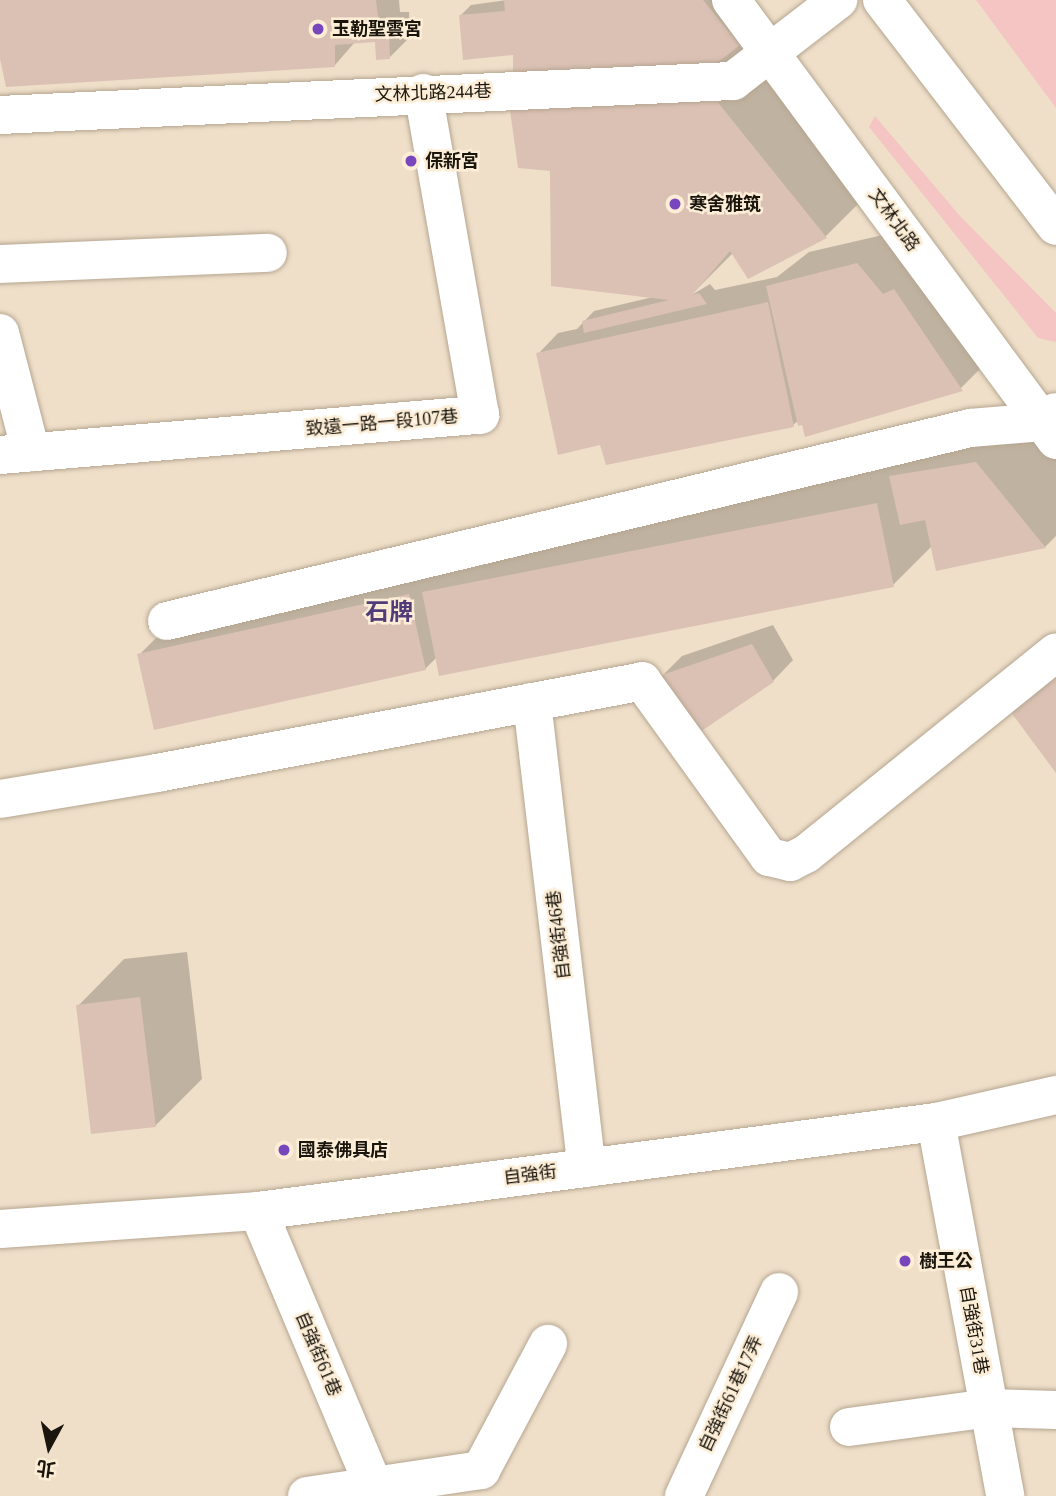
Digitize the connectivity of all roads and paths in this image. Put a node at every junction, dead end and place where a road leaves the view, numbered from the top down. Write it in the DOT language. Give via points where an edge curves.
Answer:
graph roads {
  1 [pos="731,0"];
  2 [pos="838,0"];
  3 [pos="882,0"];
  4 [pos="768,51"];
  5 [pos="423,93"];
  6 [pos="0,115"];
  7 [pos="1056,226"];
  8 [pos="268,253"];
  9 [pos="0,264"];
  10 [pos="0,333"];
  11 [pos="1052,424"];
  12 [pos="16,453"];
  13 [pos="167,621"];
  14 [pos="1056,652"];
  15 [pos="532,702"];
  16 [pos="0,799"];
  17 [pos="1056,1095"];
  18 [pos="936,1122"];
  19 [pos="587,1168"];
  20 [pos="258,1211"];
  21 [pos="0,1229"];
  22 [pos="779,1292"];
  23 [pos="548,1344"];
  24 [pos="989,1408"];
  25 [pos="1056,1409"];
  26 [pos="849,1427"];
  27 [pos="376,1492"];
  28 [pos="307,1496"];
  29 [pos="684,1496"];
  30 [pos="1005,1496"];
  1 -- 4 [label="street, 文林北路"];
  2 -- 4 [label="street, 文林北路244巷"];
  3 -- 7 [label="street"];
  4 -- 5 [label="street, 文林北路244巷" via="733,81"];
  4 -- 11 [label="street, 文林北路"];
  5 -- 6 [label="street, 文林北路244巷"];
  5 -- 12 [label="street, 致遠一路一段107巷" via="480,415"];
  8 -- 9 [label="street"];
  10 -- 12 [label="street"];
  11 -- 13 [label="street" via="970,428"];
  14 -- 15 [label="street" via="806,854 790,862 769,857 642,681"];
  15 -- 16 [label="street" via="157,774"];
  15 -- 19 [label="street, 自強街46巷"];
  17 -- 18 [label="street, 自強街"];
  18 -- 19 [label="street, 自強街"];
  18 -- 24 [label="street, 自強街31巷"];
  19 -- 20 [label="street, 自強街"];
  20 -- 21 [label="street, 自強街"];
  20 -- 27 [label="street, 自強街61巷"];
  22 -- 29 [label="street, 自強街61巷17弄"];
  23 -- 27 [label="street" via="481,1471"];
  24 -- 25 [label="street"];
  24 -- 26 [label="street"];
  24 -- 30 [label="street, 自強街31巷"];
  27 -- 28 [label="street"];
}
